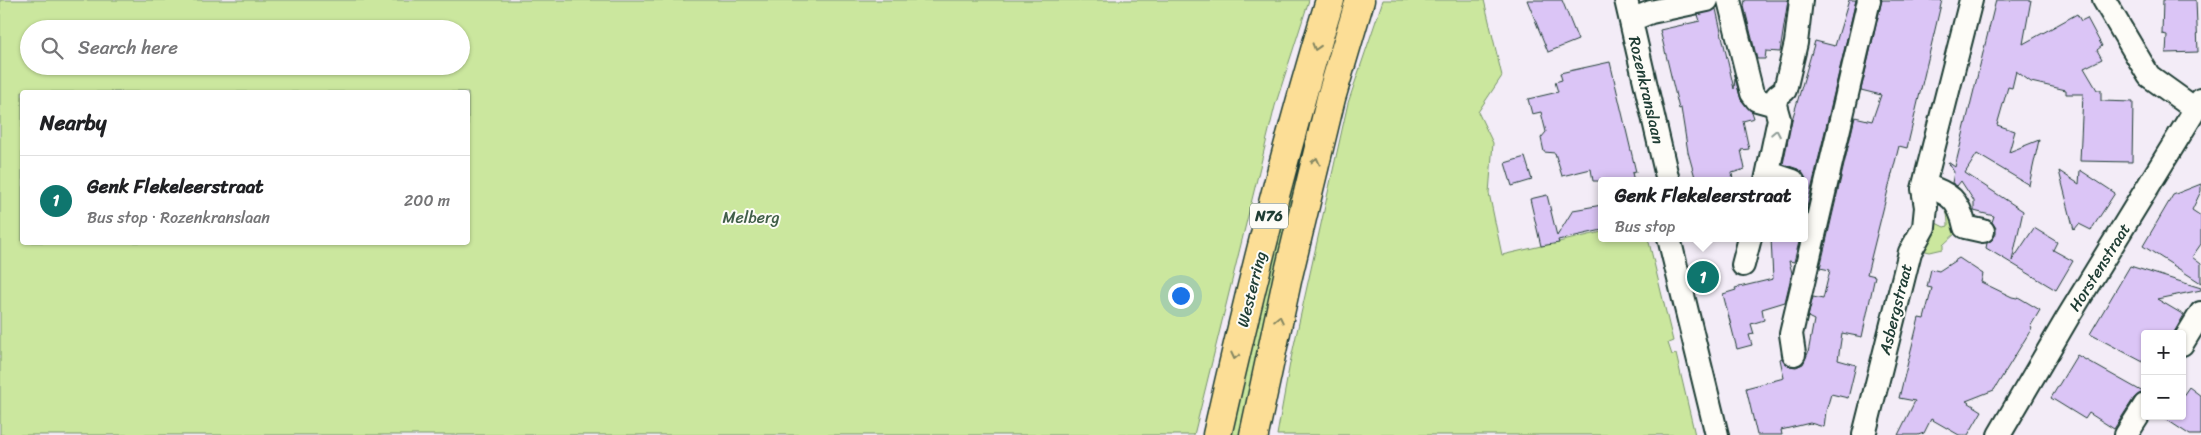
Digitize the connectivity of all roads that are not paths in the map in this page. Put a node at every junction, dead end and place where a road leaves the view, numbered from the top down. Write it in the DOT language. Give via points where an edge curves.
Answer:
graph roads {
  1 [pos="1330,0"];
  2 [pos="1360,0"];
  3 [pos="1614,0"];
  4 [pos="1707,0"];
  5 [pos="1729,0"];
  6 [pos="1801,0"];
  7 [pos="1869,0"];
  8 [pos="1970,0"];
  9 [pos="2104,0"];
  10 [pos="1629,10"];
  11 [pos="2198,105"];
  12 [pos="1775,106"];
  13 [pos="1655,177"];
  14 [pos="1667,177"];
  15 [pos="1767,177"];
  16 [pos="1924,185"];
  17 [pos="1814,188"];
  18 [pos="1808,226"];
  19 [pos="1983,231"];
  20 [pos="1670,242"];
  21 [pos="1683,242"];
  22 [pos="1749,242"];
  23 [pos="1805,242"];
  24 [pos="1743,265"];
  25 [pos="2201,314"];
  26 [pos="2186,338"];
  27 [pos="1794,354"];
  28 [pos="2141,411"];
  29 [pos="1217,435"];
  30 [pos="1254,435"];
  31 [pos="1717,435"];
  32 [pos="1729,435"];
  33 [pos="1864,435"];
  34 [pos="1999,435"];
  35 [pos="2126,435"];
  1 -- 29 [label="highway, Westerring / N76, one-way" via="1252,282"];
  30 -- 2 [label="highway, Westerring / N76, one-way" via="1331,98"];
  3 -- 13 [label="street, Rozenkranslaan"];
  4 -- 10 [label="street" via="1651,12"];
  5 -- 12 [label="street" via="1752,92 1757,100"];
  6 -- 12 [label="street" via="1796,43 1785,90 1777,96"];
  7 -- 17 [label="street"];
  8 -- 16 [label="street, Asbergstraat"];
  9 -- 11 [label="street" via="2149,76"];
  10 -- 14 [label="street, Rozenkranslaan"];
  11 -- 34 [label="street, Horstenstraat"];
  15 -- 12 [label="street, one-way" via="1779,120"];
  16 -- 19 [label="street" via="1950,195 1962,212 1965,227"];
  16 -- 33 [label="street, Asbergstraat" via="1924,226 1910,252"];
  17 -- 18 [label="street"];
  20 -- 31 [label="street"];
  21 -- 32 [label="street"];
  22 -- 24 [label="street"];
  23 -- 27 [label="street" via="1791,334"];
  25 -- 26 [label="street"];
  28 -- 35 [label="street"];
}
